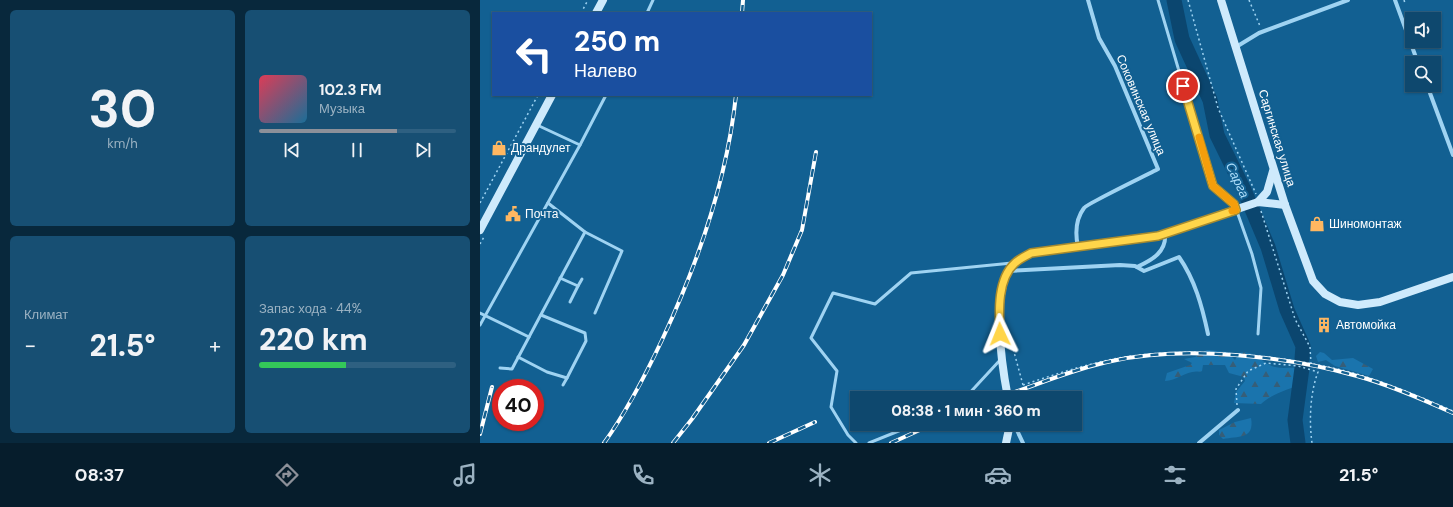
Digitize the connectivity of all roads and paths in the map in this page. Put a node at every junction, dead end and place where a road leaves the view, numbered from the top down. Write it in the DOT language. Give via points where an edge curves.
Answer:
graph roads {
  1 [pos="588,0"];
  2 [pos="602,0"];
  3 [pos="653,0"];
  4 [pos="1088,0"];
  5 [pos="1158,0"];
  6 [pos="1188,0"];
  7 [pos="1221,0"];
  8 [pos="1249,0"];
  9 [pos="1348,0"];
  10 [pos="1395,0"];
  11 [pos="1404,0"];
  12 [pos="1405,3"];
  13 [pos="582,12"];
  14 [pos="596,12"];
  15 [pos="647,12"];
  16 [pos="1266,23"];
  17 [pos="1236,47"];
  18 [pos="1415,56"];
  19 [pos="1430,92"];
  20 [pos="537,96"];
  21 [pos="551,96"];
  22 [pos="605,96"];
  23 [pos="536,124"];
  24 [pos="580,145"];
  25 [pos="1453,155"];
  26 [pos="1274,170"];
  27 [pos="1258,202"];
  28 [pos="480,203"];
  29 [pos="548,203"];
  30 [pos="1285,206"];
  31 [pos="1239,208"];
  32 [pos="480,230"];
  33 [pos="585,232"];
  34 [pos="1165,233"];
  35 [pos="1078,247"];
  36 [pos="1014,263"];
  37 [pos="1137,267"];
  38 [pos="1009,271"];
  39 [pos="1453,277"];
  40 [pos="560,278"];
  41 [pos="582,279"];
  42 [pos="578,286"];
  43 [pos="570,302"];
  44 [pos="480,313"];
  45 [pos="595,313"];
  46 [pos="485,315"];
  47 [pos="541,315"];
  48 [pos="480,325"];
  49 [pos="1008,326"];
  50 [pos="1208,334"];
  51 [pos="1258,334"];
  52 [pos="529,337"];
  53 [pos="518,357"];
  54 [pos="1002,357"];
  55 [pos="1311,365"];
  56 [pos="500,368"];
  57 [pos="567,378"];
  58 [pos="563,385"];
  59 [pos="1023,385"];
  60 [pos="971,391"];
  61 [pos="1007,391"];
  62 [pos="1023,391"];
  63 [pos="1238,410"];
  64 [pos="1453,411"];
  65 [pos="899,431"];
  66 [pos="1009,431"];
  67 [pos="1017,431"];
  68 [pos="856,443"];
  69 [pos="869,443"];
  70 [pos="1006,443"];
  71 [pos="1023,443"];
  72 [pos="1199,443"];
  73 [pos="1312,443"];
  1 -- 13 [label="path"];
  2 -- 14 [label="street"];
  3 -- 15 [label="lane"];
  4 -- 35 [label="street, Соковинская улица" via="1099,38 1115,66 1158,169 1084,206 1077,221 1075,234"];
  5 -- 31 [label="lane" via="1213,186"];
  6 -- 27 [label="path" via="1218,108"];
  7 -- 17 [label="street, Саргинская улица"];
  8 -- 16 [label="path" via="1259,26"];
  9 -- 17 [label="street" via="1259,33"];
  10 -- 18 [label="street"];
  11 -- 12 [label="path"];
  17 -- 26 [label="street, Саргинская улица"];
  19 -- 25 [label="street"];
  20 -- 28 [label="path"];
  21 -- 23 [label="street"];
  22 -- 24 [label="lane"];
  23 -- 24 [label="lane"];
  23 -- 32 [label="street"];
  24 -- 29 [label="lane"];
  26 -- 27 [label="street" via="1267,192"];
  26 -- 30 [label="street, Саргинская улица"];
  27 -- 30 [label="street"];
  27 -- 31 [label="street"];
  27 -- 55 [label="path" via="1295,320 1310,347"];
  29 -- 33 [label="lane"];
  29 -- 46 [label="lane"];
  30 -- 39 [label="street, Саргинская улица" via="1313,281 1325,294 1340,302 1358,305 1380,302"];
  31 -- 34 [label="street"];
  31 -- 51 [label="lane" via="1261,288"];
  33 -- 40 [label="lane"];
  33 -- 45 [label="lane" via="622,251"];
  34 -- 35 [label="street"];
  34 -- 37 [label="street" via="1166,242 1160,254"];
  35 -- 36 [label="street" via="1031,253"];
  36 -- 38 [label="street"];
  36 -- 68 [label="lane" via="911,273 875,304 833,293 811,338 837,371 831,407 848,435"];
  37 -- 38 [label="street" via="1120,265"];
  37 -- 50 [label="street" via="1144,272 1179,257 1190,271"];
  38 -- 54 [label="street" via="1005,277 1000,300"];
  40 -- 42 [label="lane"];
  40 -- 47 [label="lane"];
  41 -- 42 [label="lane"];
  42 -- 43 [label="lane"];
  44 -- 46 [label="lane"];
  46 -- 48 [label="lane"];
  46 -- 52 [label="lane"];
  47 -- 52 [label="lane"];
  47 -- 57 [label="lane" via="585,334 586,341"];
  49 -- 59 [label="path"];
  52 -- 53 [label="lane"];
  53 -- 56 [label="lane" via="512,369"];
  53 -- 57 [label="lane" via="547,372"];
  54 -- 60 [label="lane"];
  54 -- 61 [label="street"];
  55 -- 59 [label="path" via="1252,356 1194,352 1154,354 1106,360"];
  55 -- 64 [label="path" via="1364,377 1415,394"];
  57 -- 58 [label="lane"];
  59 -- 62 [label="path"];
  63 -- 72 [label="street"];
  63 -- 73 [label="path" via="1236,389 1248,372 1266,363 1298,366 1318,372 1313,385"];
  65 -- 69 [label="lane"];
  66 -- 70 [label="street"];
  67 -- 71 [label="street"];
}
